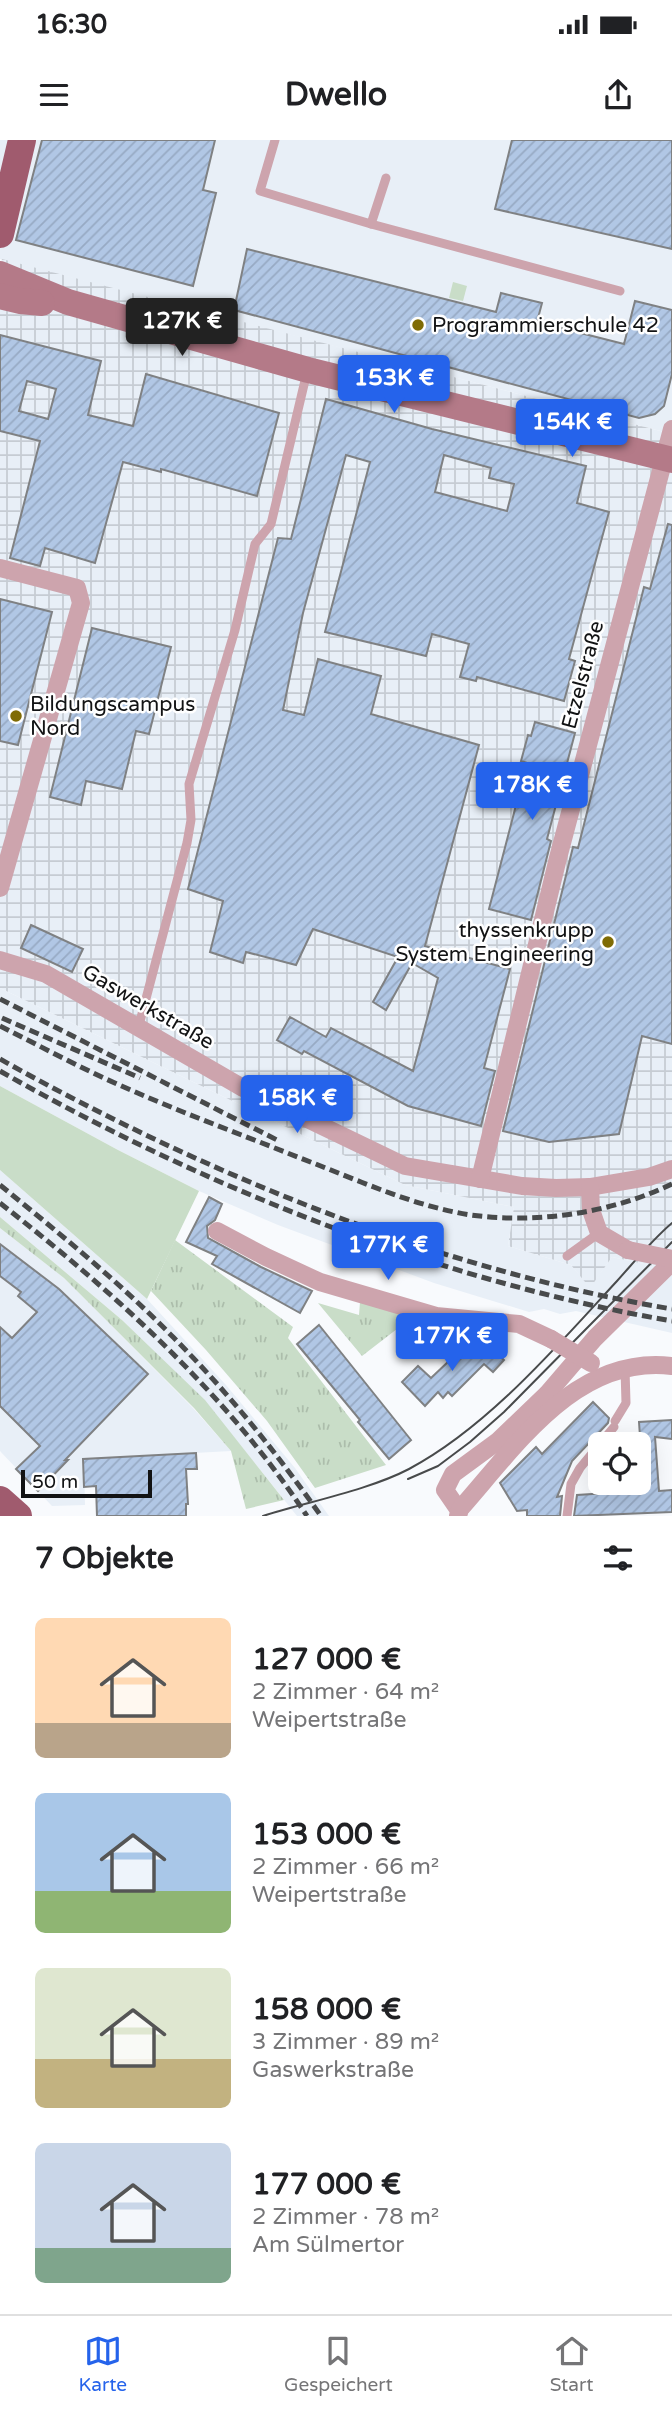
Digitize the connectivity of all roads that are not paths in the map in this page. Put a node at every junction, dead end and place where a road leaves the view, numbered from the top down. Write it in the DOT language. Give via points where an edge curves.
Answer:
graph roads {
  1 [pos="22,140"];
  2 [pos="275,140"];
  3 [pos="386,178"];
  4 [pos="371,224"];
  5 [pos="0,234"];
  6 [pos="0,274"];
  7 [pos="621,291"];
  8 [pos="0,296"];
  9 [pos="68,302"];
  10 [pos="308,370"];
  11 [pos="672,429"];
  12 [pos="668,459"];
  13 [pos="0,568"];
  14 [pos="0,888"];
  15 [pos="0,960"];
  16 [pos="138,1028"];
  17 [pos="672,1169"];
  18 [pos="480,1179"];
  19 [pos="590,1186"];
  20 [pos="217,1231"];
  21 [pos="599,1233"];
  22 [pos="567,1256"];
  23 [pos="672,1261"];
  24 [pos="672,1366"];
  25 [pos="598,1368"];
  26 [pos="625,1368"];
  27 [pos="0,1500"];
  28 [pos="459,1513"];
  29 [pos="19,1516"];
  30 [pos="567,1516"];
  1 -- 5 [label="main road"];
  2 -- 4 [label="lane" via="260,191"];
  3 -- 4 [label="lane"];
  4 -- 7 [label="lane"];
  6 -- 9 [label="main road"];
  8 -- 9 [label="main road"];
  9 -- 10 [label="main road"];
  10 -- 12 [label="main road"];
  10 -- 16 [label="lane" via="271,523 255,544 235,630 189,784 187,843"];
  11 -- 12 [label="street, Etzelstraße"];
  12 -- 18 [label="street, Etzelstraße" via="558,858"];
  13 -- 14 [label="street" via="77,588 81,603"];
  15 -- 16 [label="street, Gaswerkstraße" via="46,974"];
  16 -- 18 [label="street, Gaswerkstraße" via="243,1088 405,1166"];
  17 -- 19 [label="street, Gaswerkstraße"];
  18 -- 19 [label="street, Gaswerkstraße" via="522,1186"];
  19 -- 21 [label="street" via="591,1210"];
  20 -- 25 [label="street, bridge" via="320,1282 436,1316 519,1324"];
  21 -- 22 [label="lane"];
  21 -- 23 [label="street, bridge" via="628,1250"];
  23 -- 28 [label="street" via="547,1394 498,1441 453,1474 445,1490"];
  24 -- 26 [label="street"];
  25 -- 26 [label="street"];
  25 -- 28 [label="street" via="594,1378 548,1411"];
  26 -- 30 [label="lane" via="626,1403 571,1484"];
  27 -- 29 [label="main road"];
}
